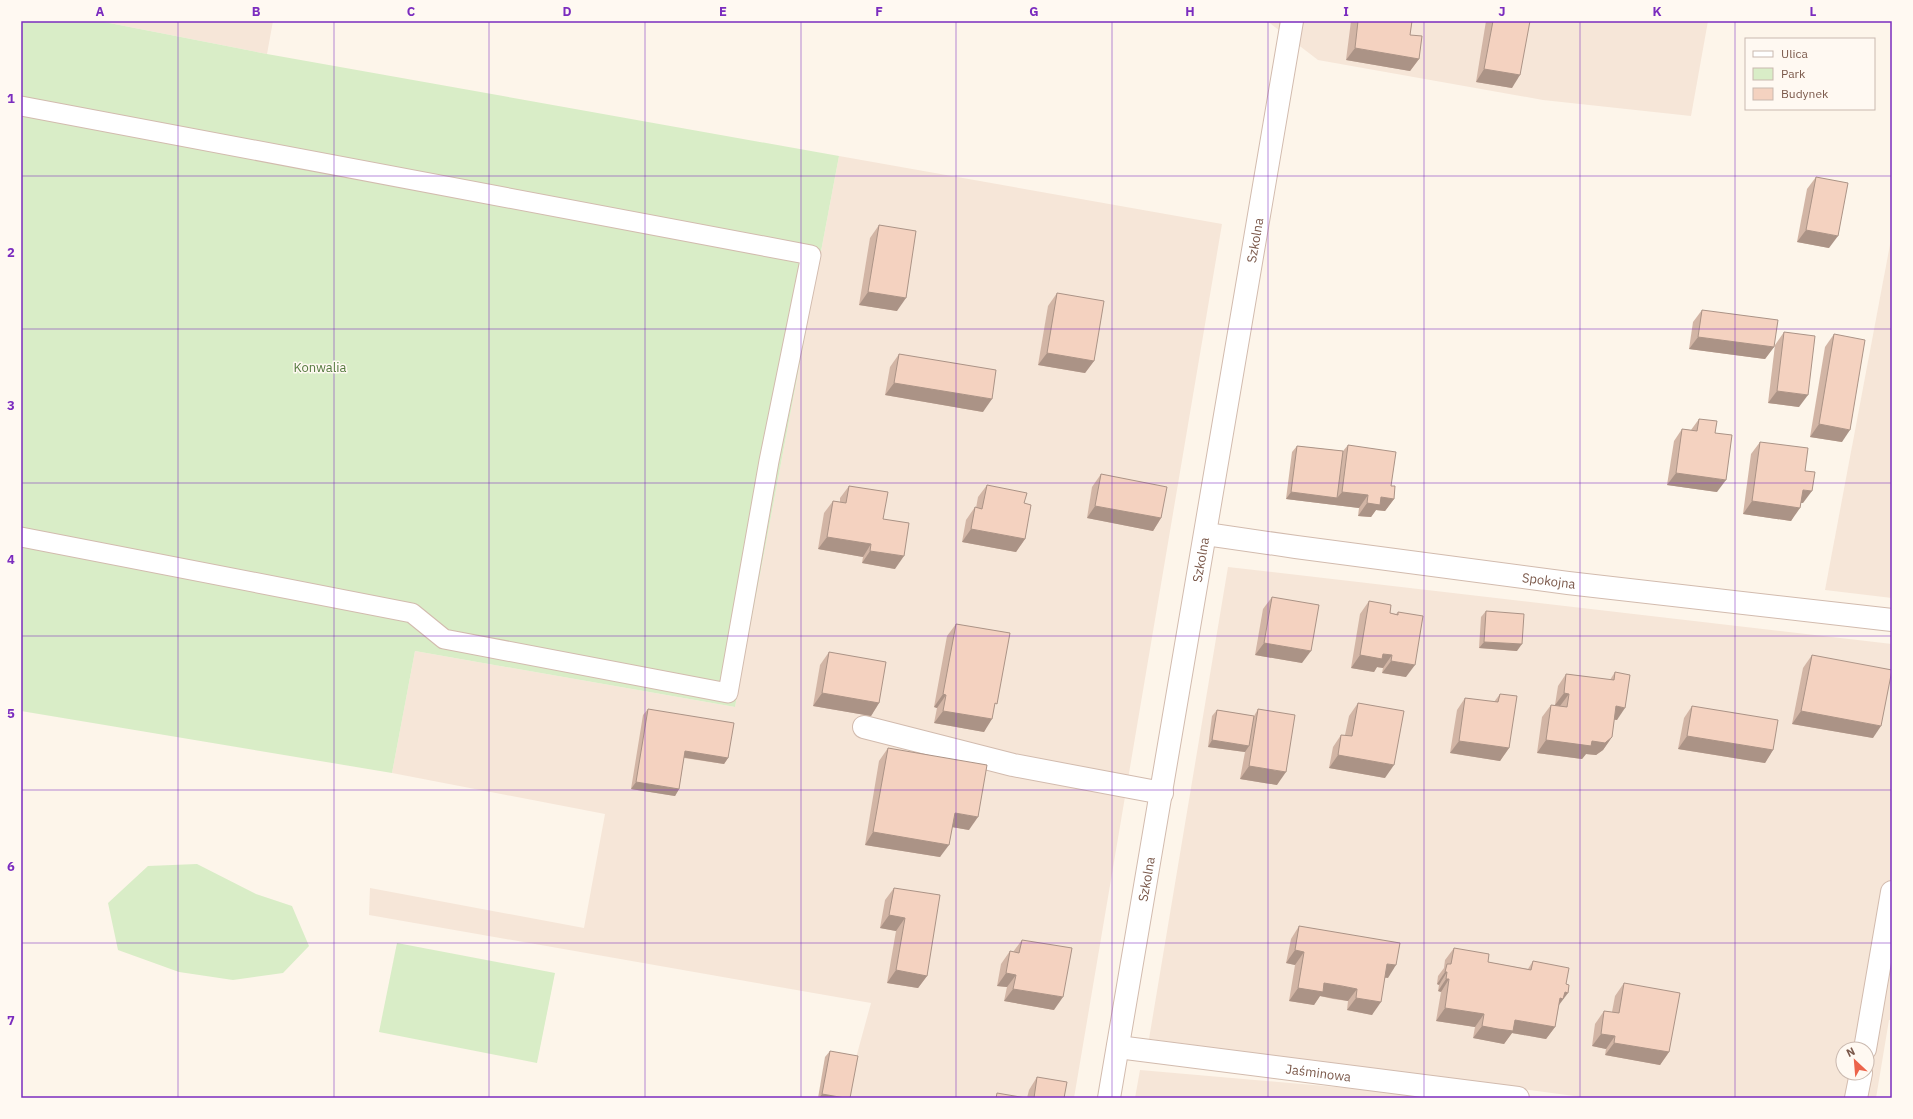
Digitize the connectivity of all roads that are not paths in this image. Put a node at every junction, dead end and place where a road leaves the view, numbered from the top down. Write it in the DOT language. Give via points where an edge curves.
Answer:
graph roads {
  1 [pos="1292,21"];
  2 [pos="21,106"];
  3 [pos="1206,534"];
  4 [pos="21,537"];
  5 [pos="1892,620"];
  6 [pos="864,727"];
  7 [pos="1162,793"];
  8 [pos="1892,892"];
  9 [pos="1866,1041"];
  10 [pos="1118,1047"];
  11 [pos="1859,1081"];
  12 [pos="1109,1098"];
  13 [pos="1518,1098"];
  14 [pos="1856,1098"];
  1 -- 3 [label="street, Szkolna"];
  2 -- 4 [label="lane" via="811,255 769,461 728,693 444,639 412,613"];
  3 -- 5 [label="street, Spokojna" via="1568,583"];
  3 -- 7 [label="street, Szkolna"];
  6 -- 7 [label="street" via="1013,765"];
  7 -- 10 [label="street, Szkolna"];
  8 -- 9 [label="street"];
  10 -- 12 [label="street, Szkolna"];
  10 -- 13 [label="street, Jaśminowa"];
  11 -- 14 [label="street"];
}
